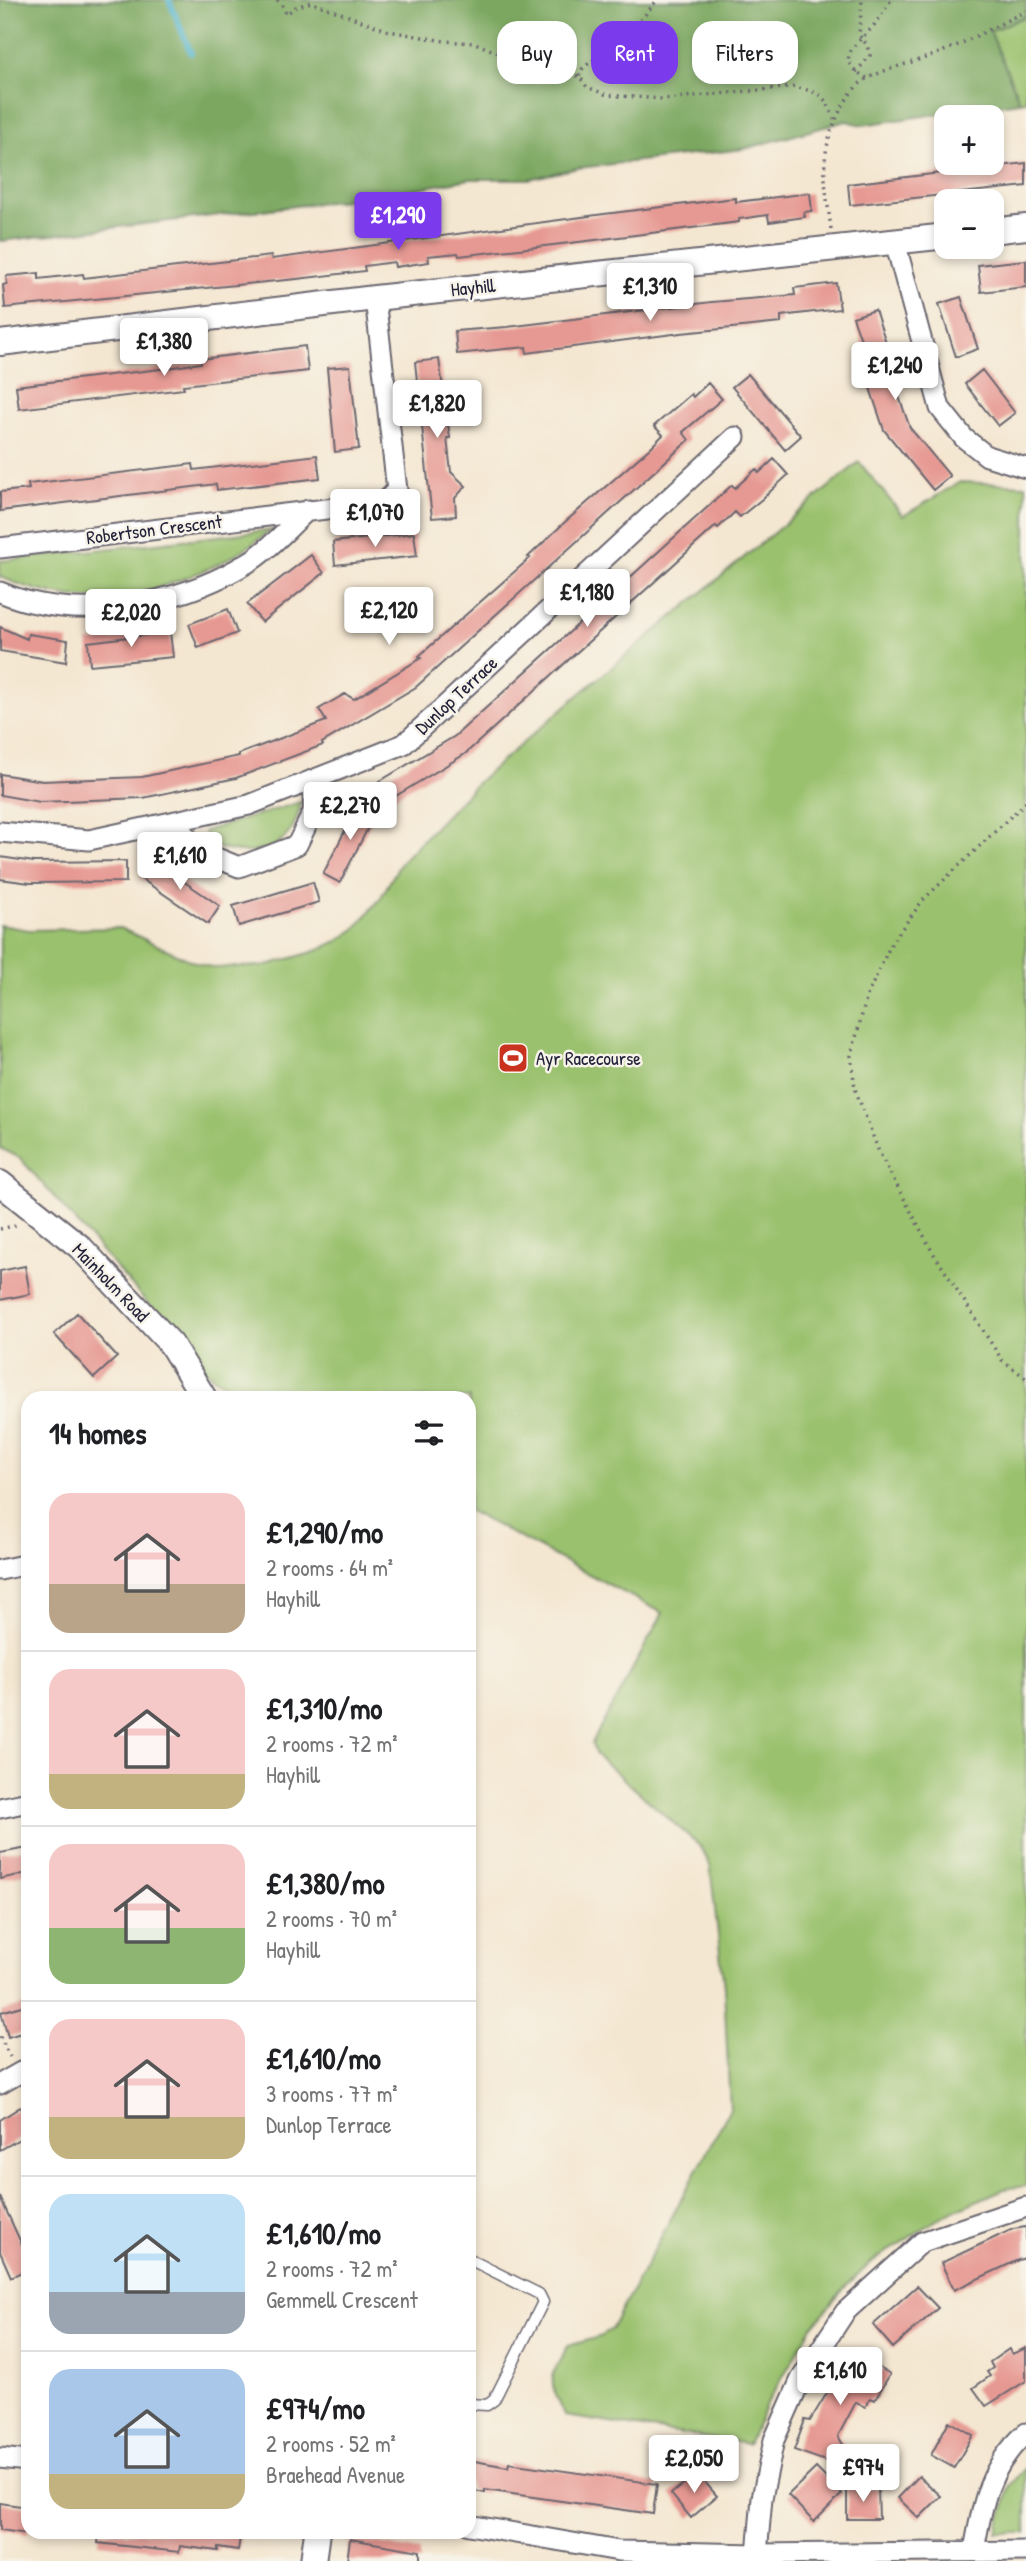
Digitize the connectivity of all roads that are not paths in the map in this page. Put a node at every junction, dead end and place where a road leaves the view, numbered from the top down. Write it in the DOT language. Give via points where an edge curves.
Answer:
graph roads {
  1 [pos="1026,227"];
  2 [pos="1004,230"];
  3 [pos="934,238"];
  4 [pos="895,242"];
  5 [pos="375,298"];
  6 [pos="0,343"];
  7 [pos="735,437"];
  8 [pos="1026,468"];
  9 [pos="308,510"];
  10 [pos="0,548"];
  11 [pos="0,592"];
  12 [pos="312,780"];
  13 [pos="175,821"];
  14 [pos="0,832"];
  15 [pos="0,1183"];
  16 [pos="200,1391"];
  17 [pos="21,1566"];
  18 [pos="0,1570"];
  19 [pos="21,1804"];
  20 [pos="0,1808"];
  21 [pos="21,2072"];
  22 [pos="0,2084"];
  23 [pos="1026,2207"];
  24 [pos="476,2262"];
  25 [pos="476,2404"];
  26 [pos="1026,2433"];
  27 [pos="0,2458"];
  28 [pos="21,2460"];
  29 [pos="476,2526"];
  30 [pos="316,2539"];
  31 [pos="974,2551"];
  32 [pos="1026,2551"];
  33 [pos="757,2554"];
  34 [pos="313,2561"];
  1 -- 2 [label="street"];
  3 -- 4 [label="street, Hayhill"];
  4 -- 5 [label="street, Hayhill"];
  4 -- 8 [label="street" via="940,408 964,439 987,456"];
  5 -- 6 [label="street, Hayhill"];
  5 -- 9 [label="street, Robertson Crescent" via="397,490 385,502"];
  7 -- 12 [label="street, Dunlop Terrace" via="404,744"];
  9 -- 10 [label="street, Robertson Crescent"];
  9 -- 11 [label="street" via="253,559 198,588 138,604 82,609 31,603"];
  12 -- 13 [label="street, Dunlop Terrace" via="249,805"];
  12 -- 13 [label="street" via="314,810 297,845 239,867 197,850"];
  13 -- 14 [label="street, Dunlop Terrace" via="89,841"];
  15 -- 16 [label="street, Mainholm Road" via="80,1247 171,1345"];
  17 -- 18 [label="street"];
  19 -- 20 [label="street"];
  21 -- 22 [label="street"];
  23 -- 33 [label="street" via="922,2242 845,2312 801,2379 774,2440"];
  24 -- 25 [label="lane" via="539,2294 542,2302 494,2400"];
  26 -- 31 [label="street" via="1007,2450 983,2500"];
  27 -- 28 [label="street"];
  29 -- 33 [label="street" via="619,2551"];
  30 -- 34 [label="street"];
  31 -- 32 [label="street"];
  31 -- 33 [label="street"];
}
